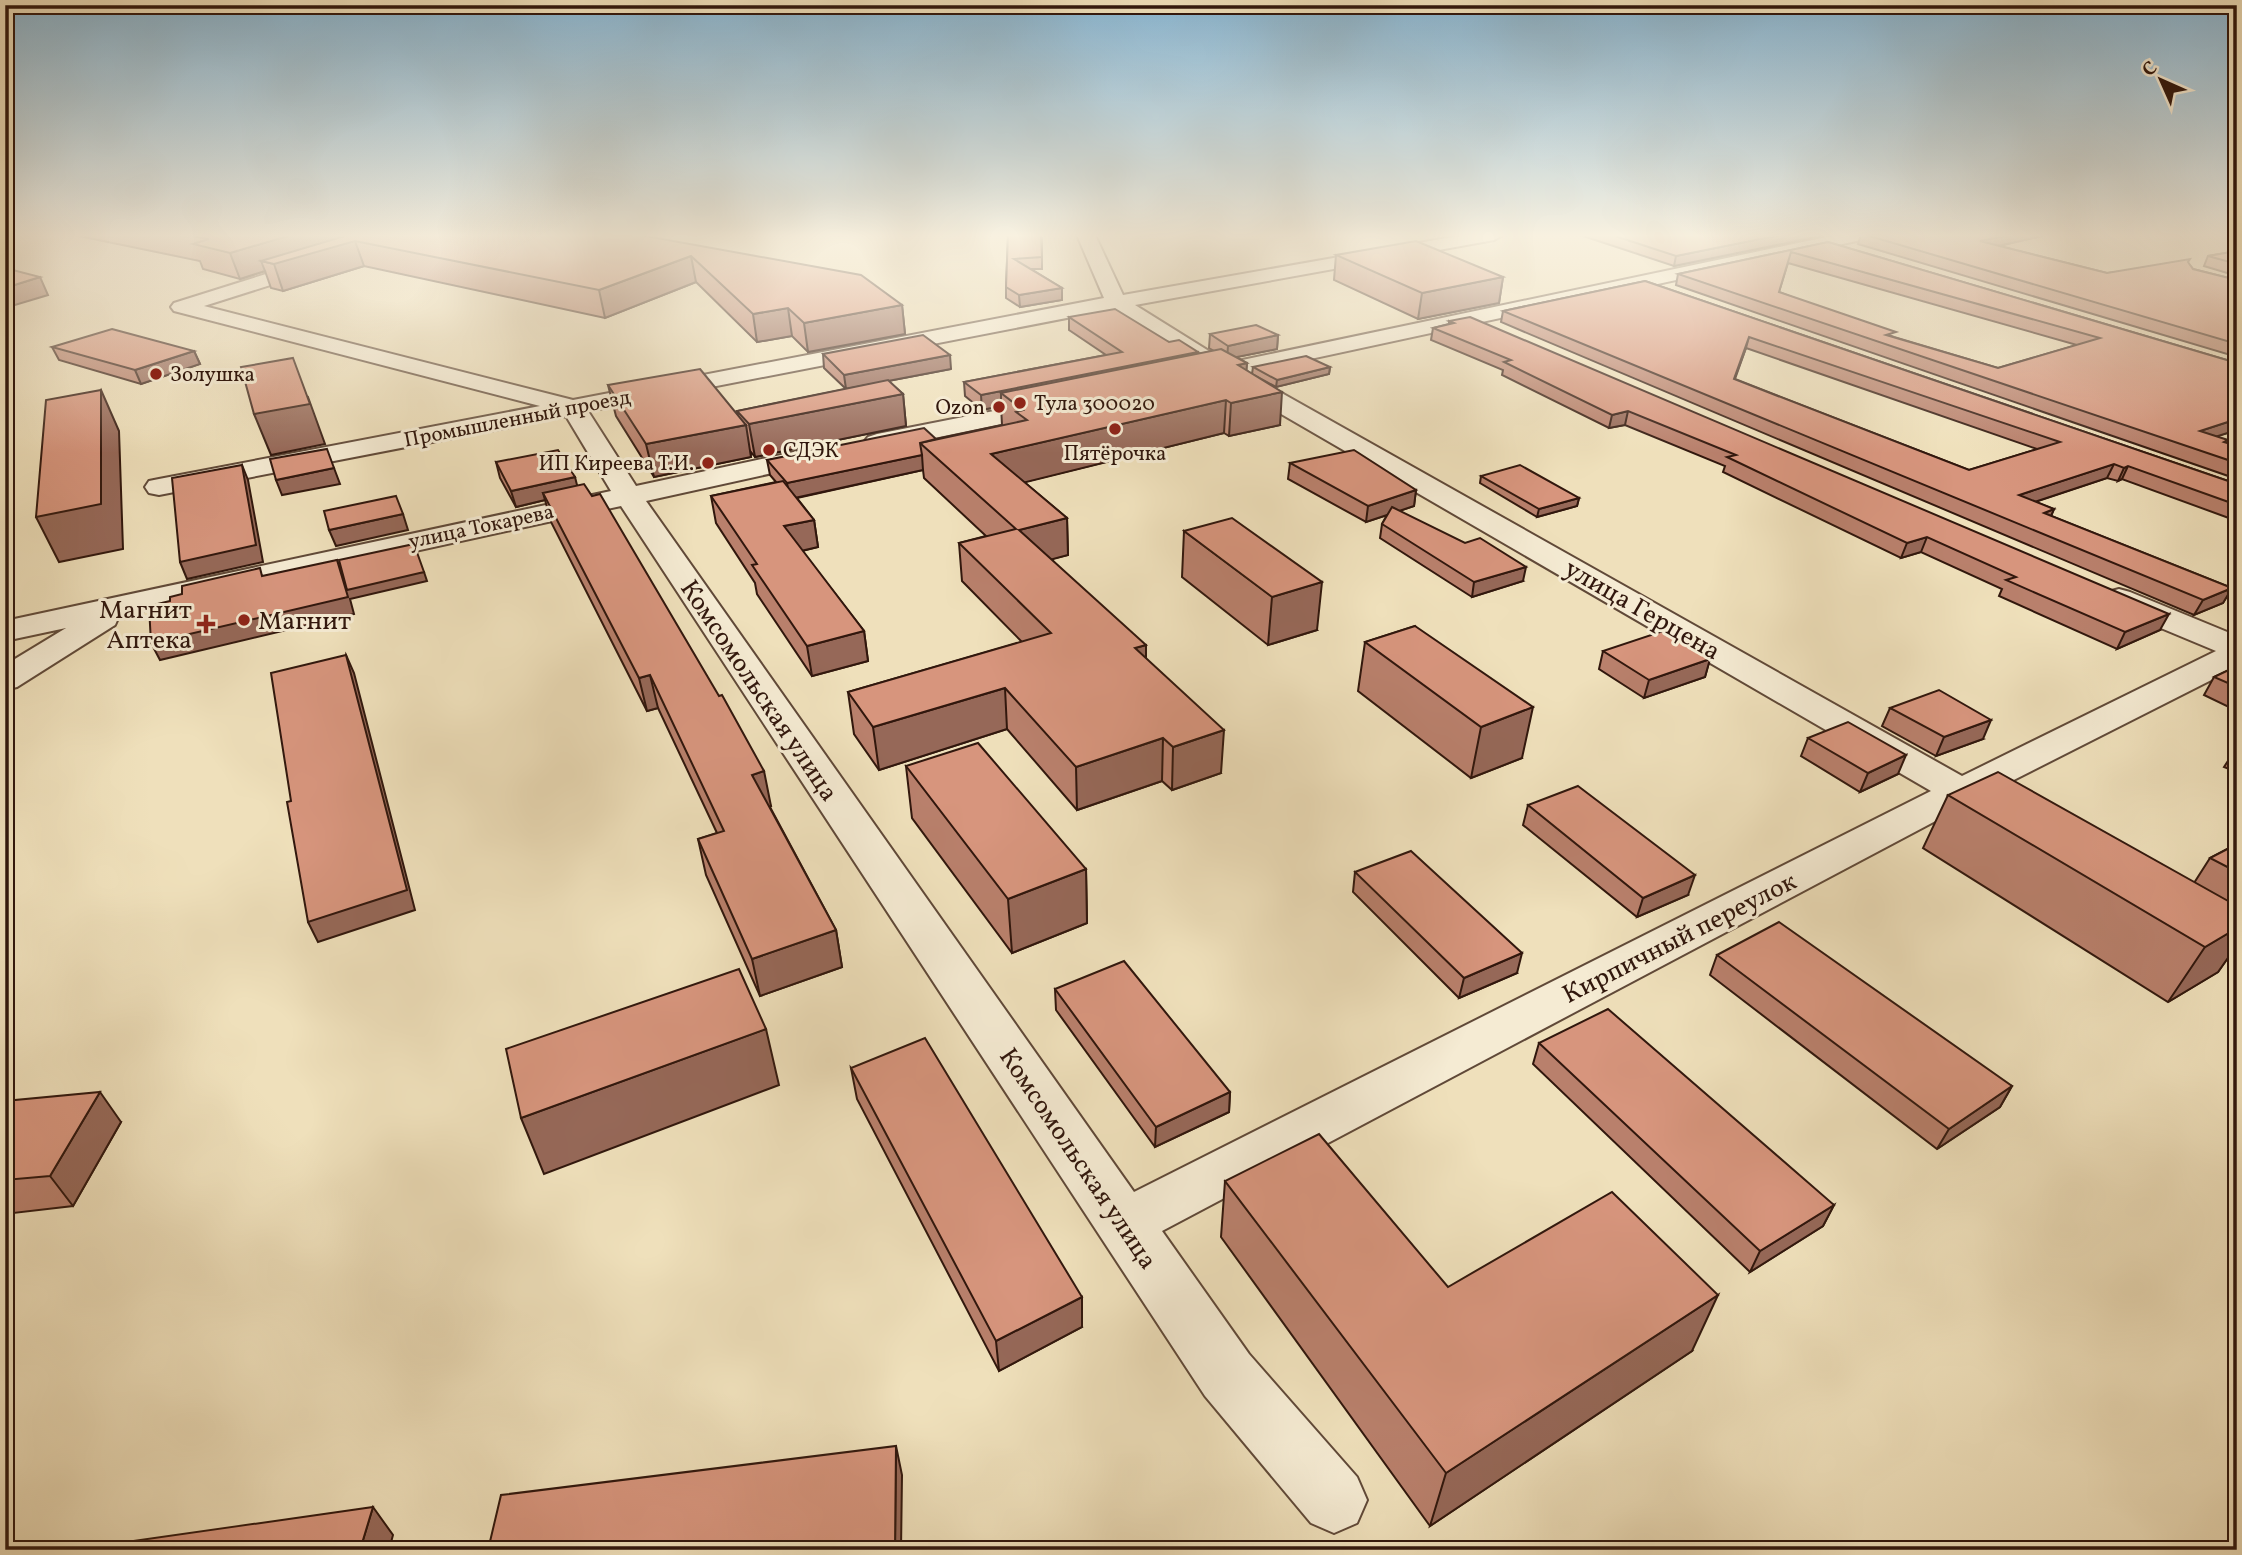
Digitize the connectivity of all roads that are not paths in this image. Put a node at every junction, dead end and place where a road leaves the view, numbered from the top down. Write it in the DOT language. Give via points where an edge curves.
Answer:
graph roads {
  1 [pos="182,308"];
  2 [pos="1087,308"];
  3 [pos="1125,308"];
  4 [pos="1525,308"];
  5 [pos="1470,319"];
  6 [pos="1508,335"];
  7 [pos="1225,371"];
  8 [pos="1171,382"];
  9 [pos="1077,401"];
  10 [pos="573,407"];
  11 [pos="159,487"];
  12 [pos="627,494"];
  13 [pos="2098,590"];
  14 [pos="127,604"];
  15 [pos="5,631"];
  16 [pos="2237,648"];
  17 [pos="2237,654"];
  18 [pos="5,680"];
  19 [pos="1960,792"];
  20 [pos="2032,832"];
  21 [pos="1124,1224"];
  22 [pos="1334,1500"];
  1 -- 10 [label="street"];
  2 -- 10 [label="street, Промышленный проезд"];
  3 -- 7 [label="street, улица Герцена"];
  4 -- 5 [label="street"];
  5 -- 6 [label="street"];
  5 -- 7 [label="street"];
  7 -- 8 [label="street"];
  7 -- 19 [label="street, улица Герцена"];
  9 -- 12 [label="street, улица Токарева"];
  10 -- 11 [label="street, Промышленный проезд"];
  10 -- 12 [label="street, Комсомольская улица"];
  12 -- 14 [label="street, улица Токарева"];
  12 -- 21 [label="street, Комсомольская улица"];
  13 -- 16 [label="street"];
  14 -- 15 [label="street, улица Токарева"];
  14 -- 18 [label="street"];
  17 -- 19 [label="street, Кирпичный переулок"];
  19 -- 20 [label="street, улица Герцена"];
  19 -- 21 [label="street, Кирпичный переулок"];
  21 -- 22 [label="street, Комсомольская улица" via="1227,1375"];
}
